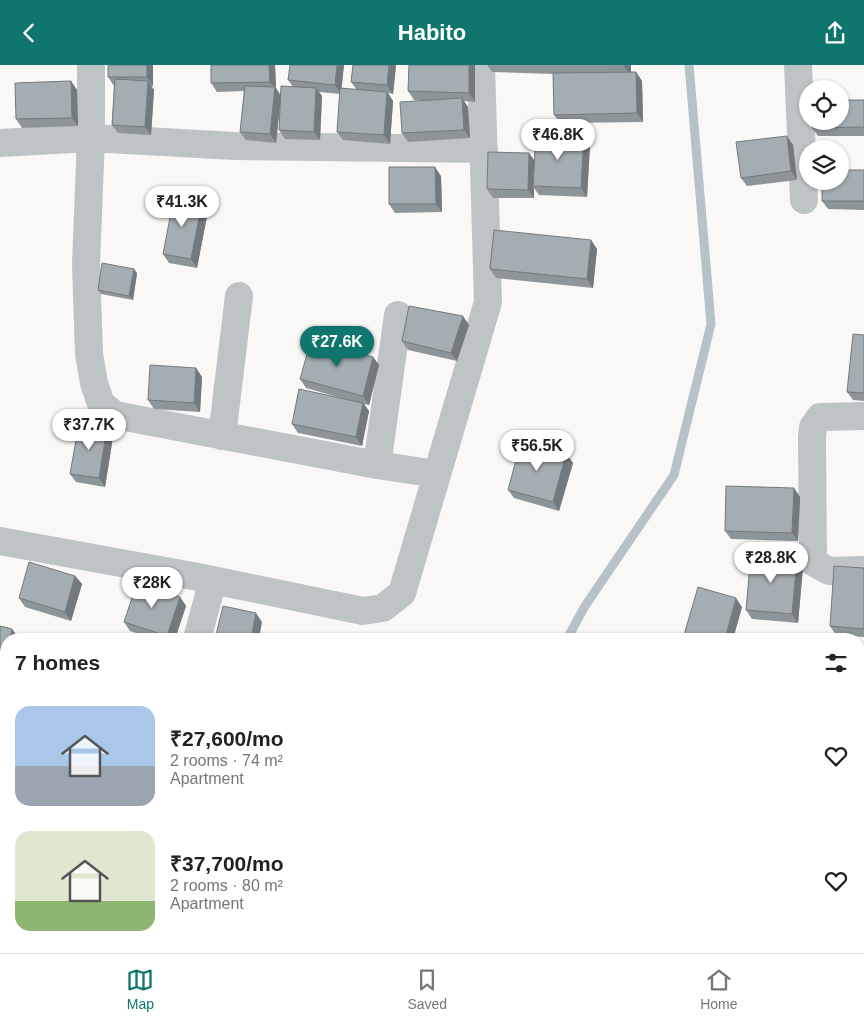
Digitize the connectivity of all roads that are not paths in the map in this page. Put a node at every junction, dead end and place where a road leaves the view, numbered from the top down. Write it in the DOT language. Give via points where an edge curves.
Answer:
graph roads {
  1 [pos="91,65"];
  2 [pos="480,65"];
  3 [pos="798,65"];
  4 [pos="92,138"];
  5 [pos="0,143"];
  6 [pos="484,149"];
  7 [pos="804,200"];
  8 [pos="239,296"];
  9 [pos="398,315"];
  10 [pos="864,416"];
  11 [pos="222,436"];
  12 [pos="377,465"];
  13 [pos="437,474"];
  14 [pos="0,541"];
  15 [pos="864,570"];
  16 [pos="213,580"];
  17 [pos="199,633"];
  1 -- 4 [label="street"];
  2 -- 6 [label="street"];
  3 -- 7 [label="street"];
  4 -- 5 [label="street"];
  4 -- 6 [label="street" via="235,146"];
  4 -- 11 [label="street" via="86,264 89,354 101,404 115,415"];
  6 -- 13 [label="street" via="488,302"];
  8 -- 11 [label="street"];
  9 -- 12 [label="street"];
  10 -- 15 [label="street" via="820,417 813,427 812,437 813,562 829,571"];
  11 -- 12 [label="street"];
  12 -- 13 [label="street"];
  13 -- 16 [label="street" via="402,593 383,609 363,611"];
  14 -- 16 [label="street"];
  16 -- 17 [label="street"];
}
